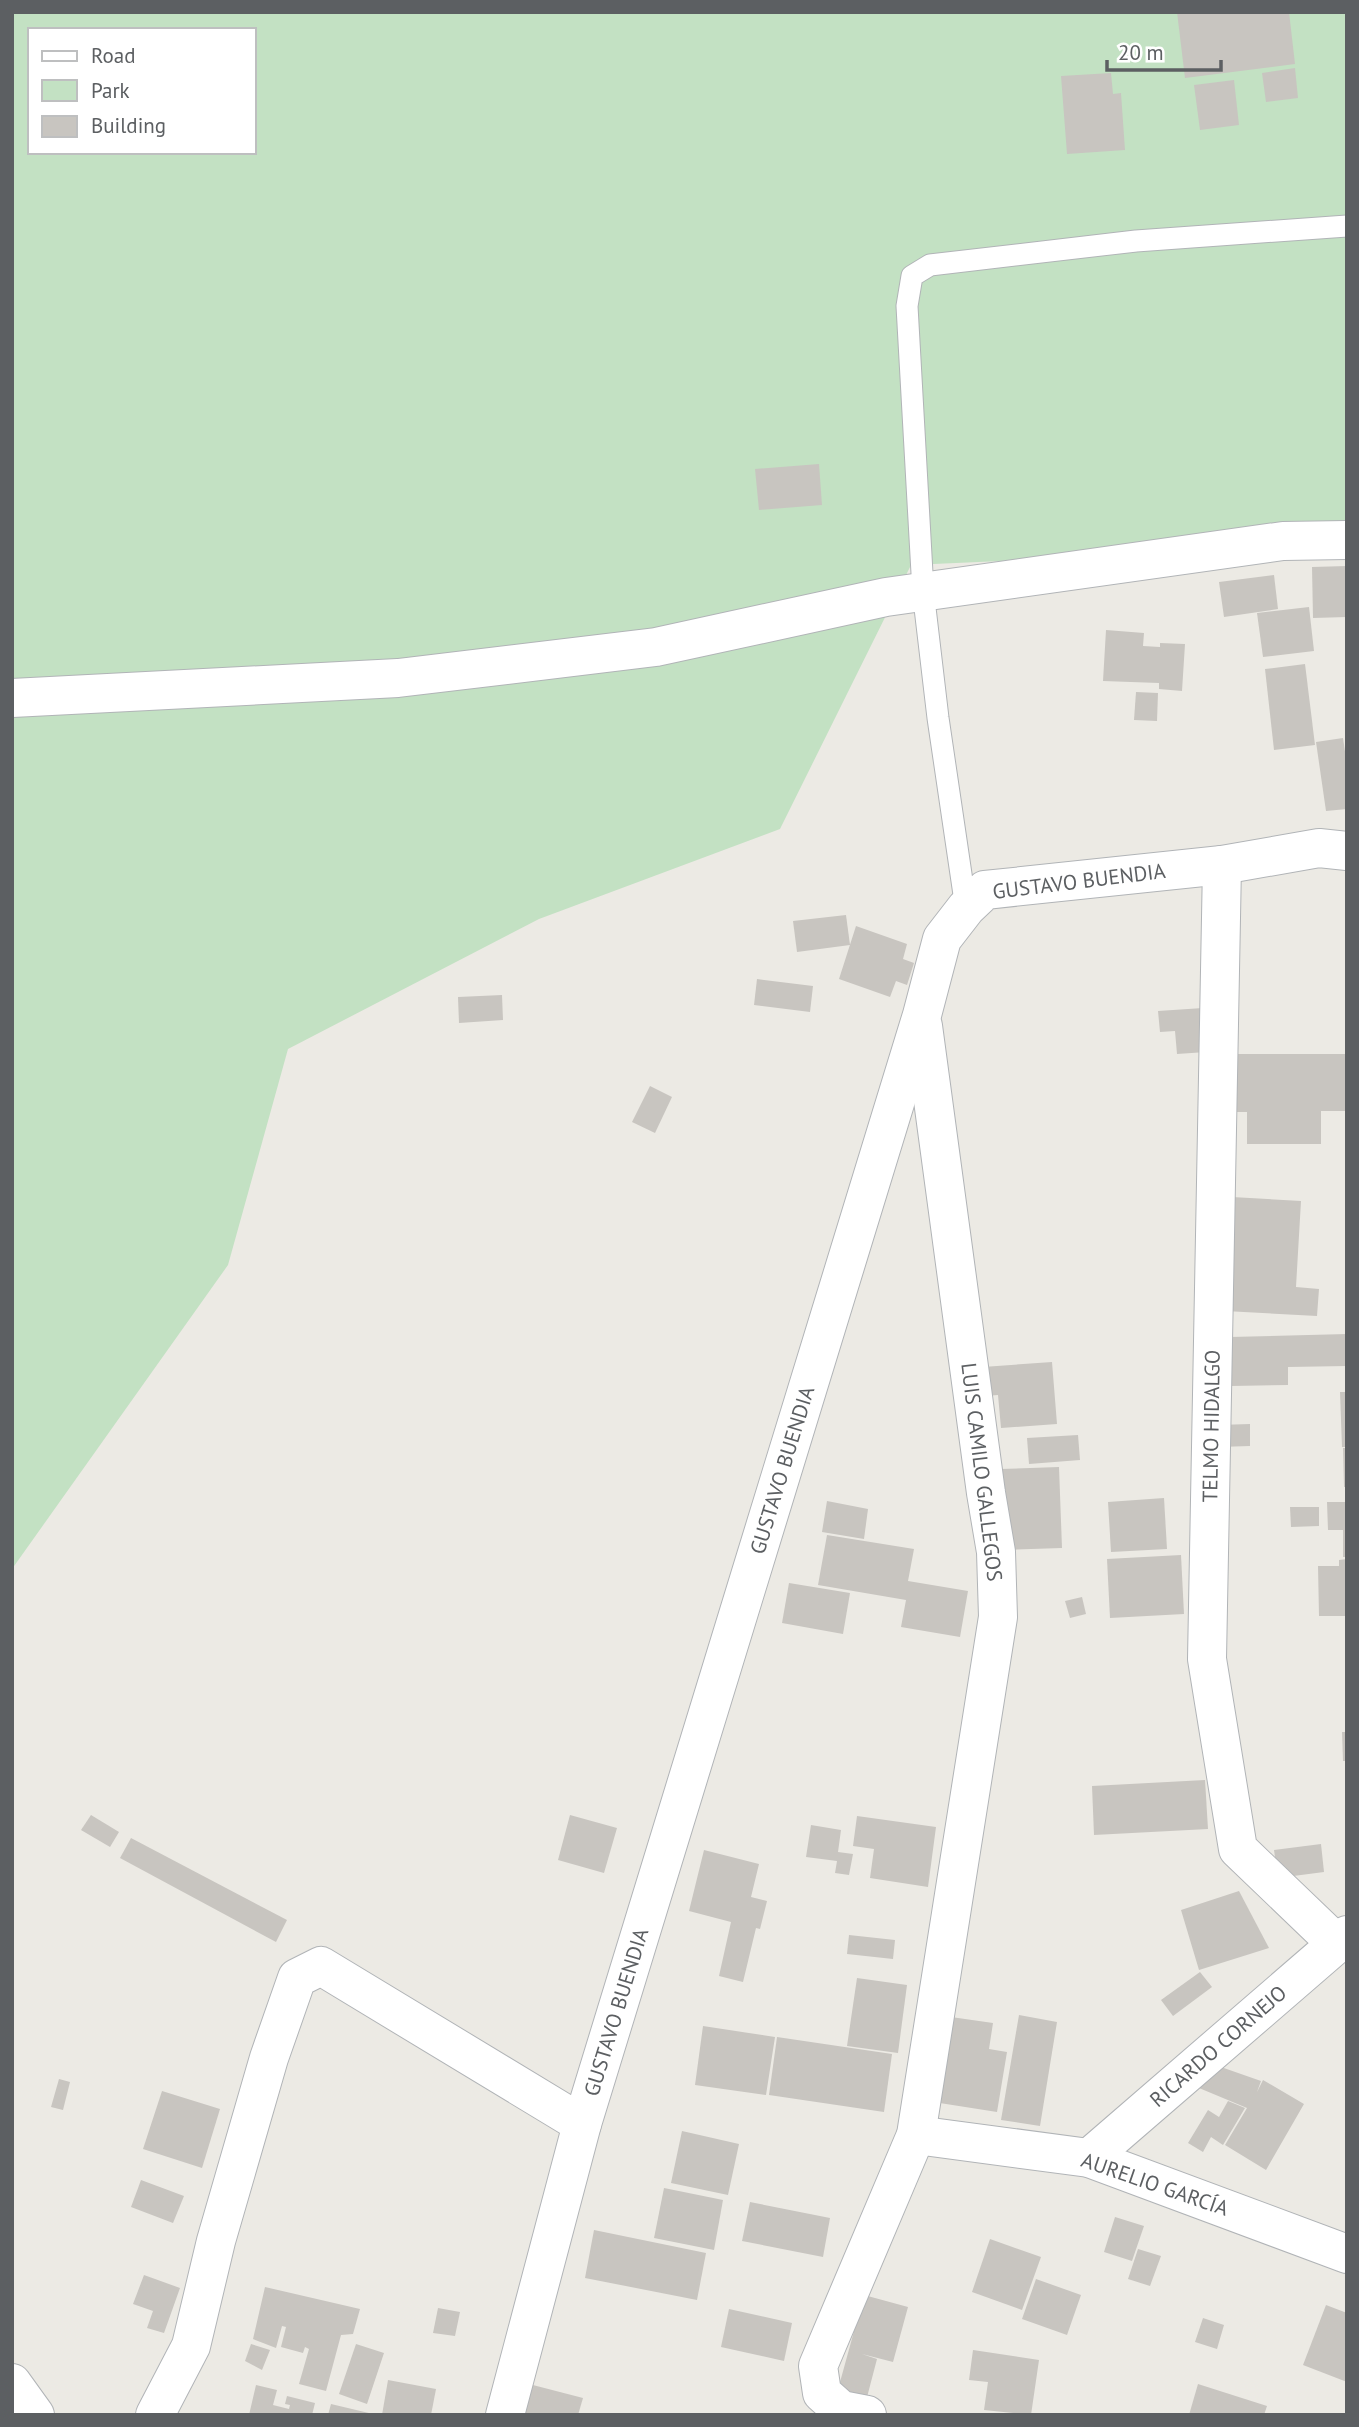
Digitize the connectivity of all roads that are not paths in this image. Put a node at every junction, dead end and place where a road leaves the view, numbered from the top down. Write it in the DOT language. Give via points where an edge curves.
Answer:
graph roads {
  1 [pos="1347,226"];
  2 [pos="1347,540"];
  3 [pos="923,591"];
  4 [pos="12,698"];
  5 [pos="1347,851"];
  6 [pos="1222,865"];
  7 [pos="966,908"];
  8 [pos="922,1015"];
  9 [pos="1341,1939"];
  10 [pos="582,2124"];
  11 [pos="916,2134"];
  12 [pos="1089,2158"];
  13 [pos="1347,2254"];
  14 [pos="12,2383"];
  15 [pos="35,2415"];
  16 [pos="155,2415"];
  17 [pos="505,2415"];
  18 [pos="867,2415"];
  1 -- 3 [label="lane" via="1095,245 930,265 912,276 907,306"];
  2 -- 3 [label="street" via="1283,541"];
  3 -- 4 [label="street" via="656,647 398,678"];
  3 -- 7 [label="lane"];
  5 -- 6 [label="street, GUSTAVO BUENDIA" via="1319,848"];
  6 -- 7 [label="street, GUSTAVO BUENDIA" via="985,890"];
  6 -- 9 [label="street, TELMO HIDALGO" via="1207,1659 1238,1849"];
  7 -- 8 [label="street, GUSTAVO BUENDIA" via="943,939"];
  8 -- 10 [label="street, GUSTAVO BUENDIA"];
  8 -- 11 [label="street, LUIS CAMILO GALLEGOS" via="996,1552 998,1617"];
  9 -- 12 [label="street, RICARDO CORNEJO"];
  10 -- 16 [label="street" via="321,1966 297,1978 216,2241 191,2346"];
  10 -- 17 [label="street, GUSTAVO BUENDIA"];
  11 -- 12 [label="street, AURELIO GARCÍA"];
  11 -- 18 [label="street, LUIS CAMILO GALLEGOS" via="818,2366 822,2393 841,2410"];
  12 -- 13 [label="street, AURELIO GARCÍA"];
  14 -- 15 [label="street"];
}
